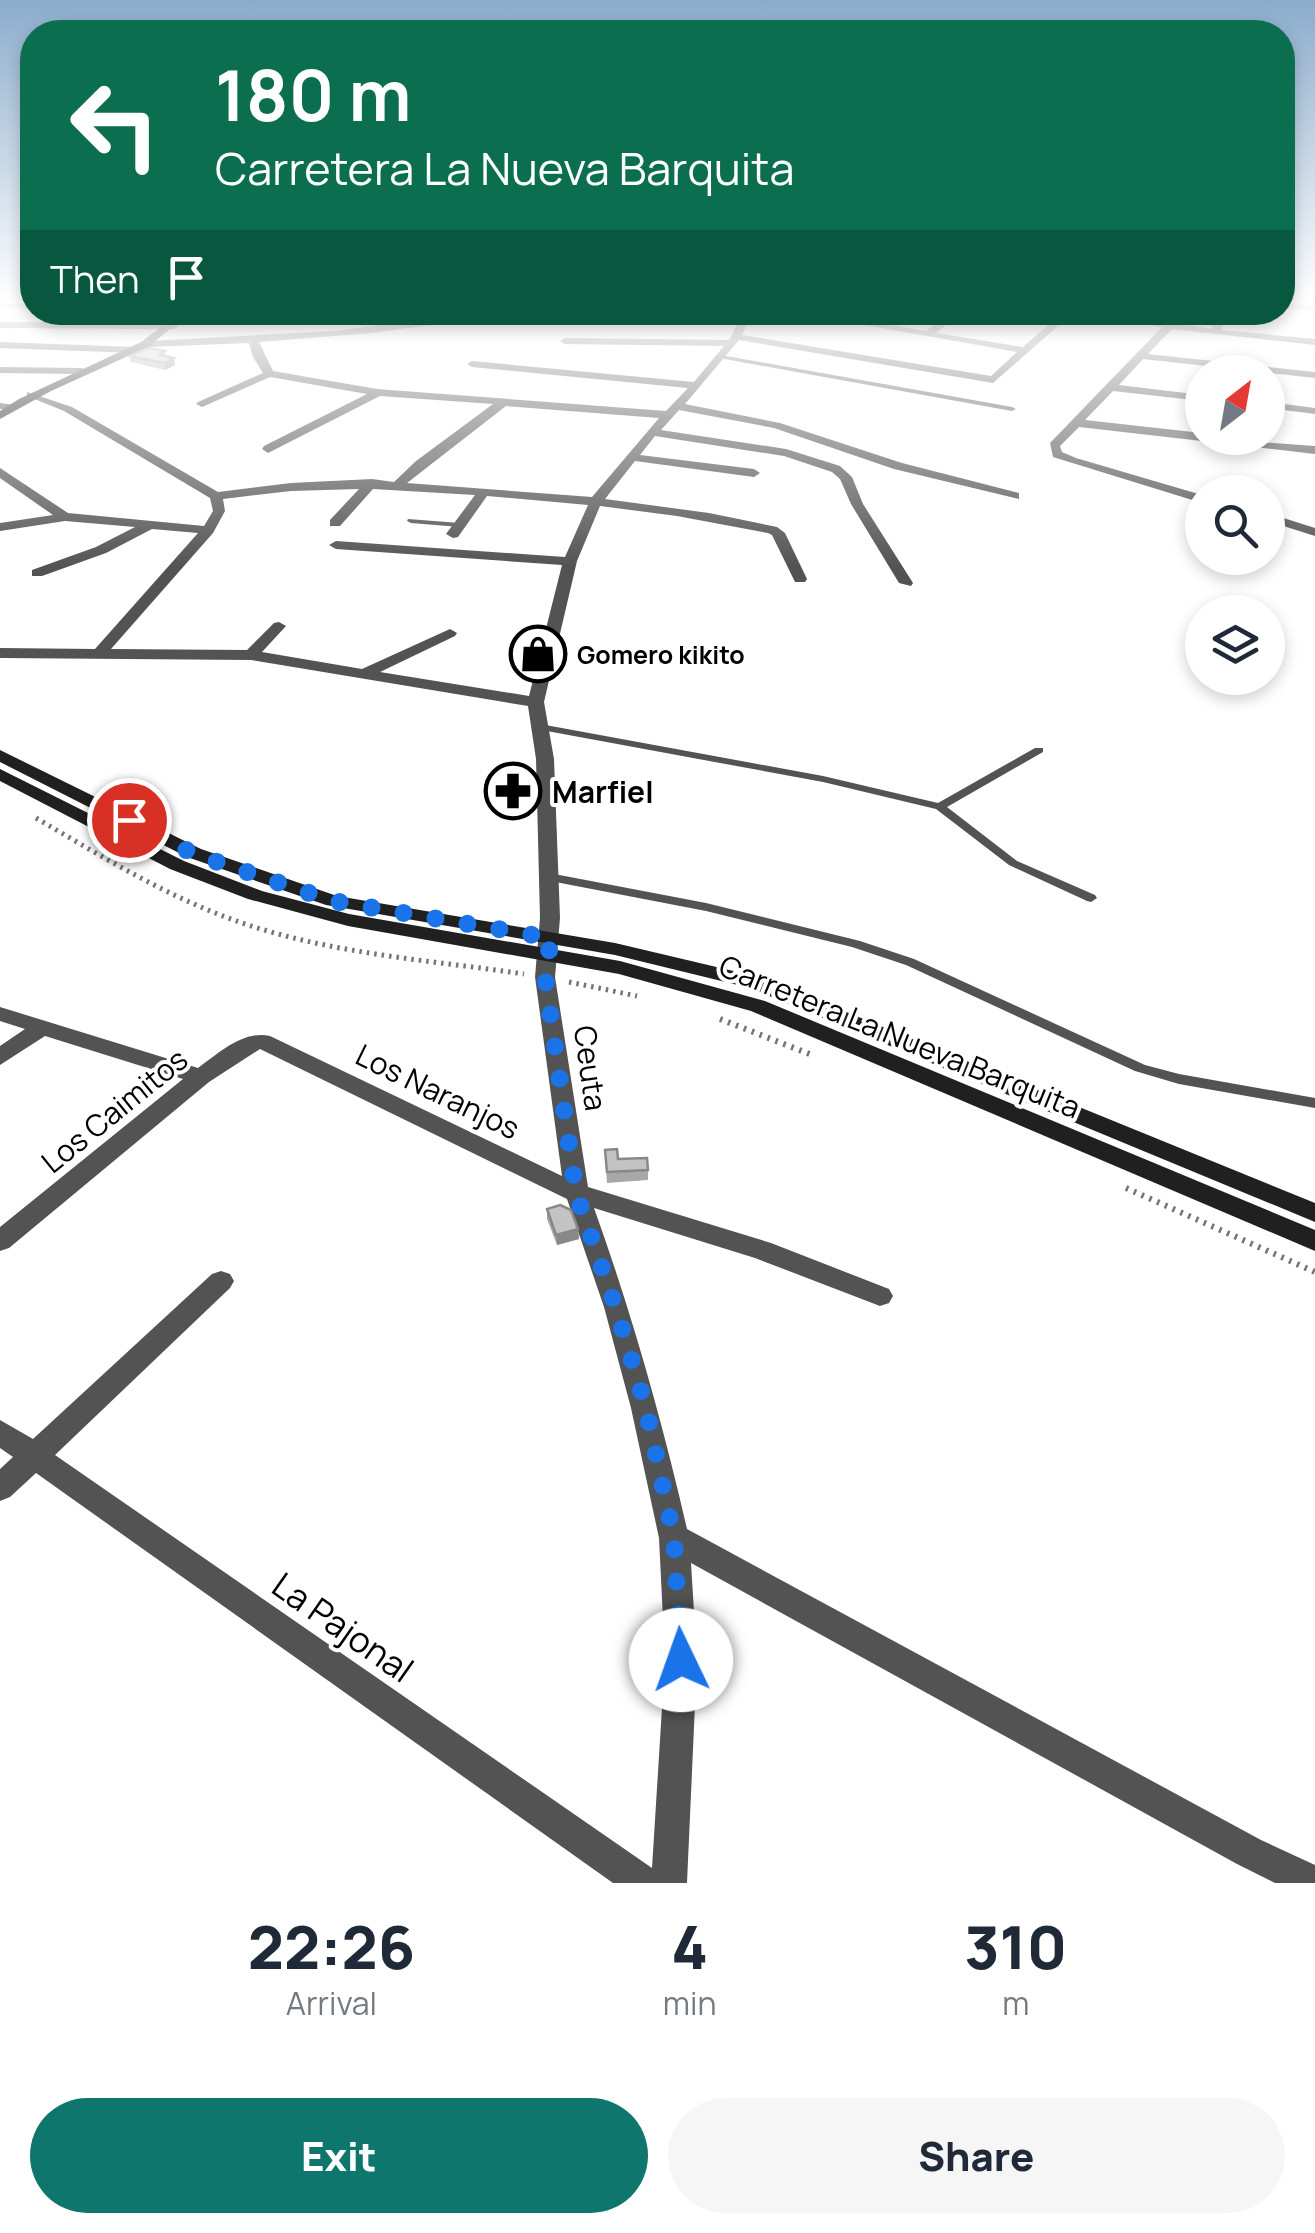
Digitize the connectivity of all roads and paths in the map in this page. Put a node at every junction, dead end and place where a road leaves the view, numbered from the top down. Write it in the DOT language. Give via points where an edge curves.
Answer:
graph roads {
  1 [pos="38,391"];
  2 [pos="231,391"];
  3 [pos="371,391"];
  4 [pos="692,391"];
  5 [pos="911,391"];
  6 [pos="1107,391"];
  7 [pos="1143,391"];
  8 [pos="378,392"];
  9 [pos="31,394"];
  10 [pos="1185,396"];
  11 [pos="502,403"];
  12 [pos="202,404"];
  13 [pos="6,407"];
  14 [pos="1285,408"];
  15 [pos="1012,409"];
  16 [pos="672,411"];
  17 [pos="1315,411"];
  18 [pos="0,416"];
  19 [pos="1078,423"];
  20 [pos="652,432"];
  21 [pos="1185,435"];
  22 [pos="1285,446"];
  23 [pos="268,449"];
  24 [pos="1315,450"];
  25 [pos="630,457"];
  26 [pos="0,472"];
  27 [pos="754,473"];
  28 [pos="372,483"];
  29 [pos="398,484"];
  30 [pos="483,492"];
  31 [pos="1185,494"];
  32 [pos="216,496"];
  33 [pos="1014,496"];
  34 [pos="596,501"];
  35 [pos="65,517"];
  36 [pos="411,521"];
  37 [pos="335,522"];
  38 [pos="1285,523"];
  39 [pos="148,526"];
  40 [pos="0,528"];
  41 [pos="208,530"];
  42 [pos="457,530"];
  43 [pos="1315,532"];
  44 [pos="336,545"];
  45 [pos="570,561"];
  46 [pos="38,573"];
  47 [pos="800,579"];
  48 [pos="906,583"];
  49 [pos="279,626"];
  50 [pos="450,633"];
  51 [pos="0,652"];
  52 [pos="100,652"];
  53 [pos="251,656"];
  54 [pos="365,673"];
  55 [pos="536,702"];
  56 [pos="540,727"];
  57 [pos="1039,750"];
  58 [pos="0,755"];
  59 [pos="0,774"];
  60 [pos="940,807"];
  61 [pos="549,876"];
  62 [pos="1092,898"];
  63 [pos="548,957"];
  64 [pos="647,998"];
  65 [pos="0,1014"];
  66 [pos="714,1017"];
  67 [pos="43,1027"];
  68 [pos="272,1043"];
  69 [pos="0,1057"];
  70 [pos="820,1058"];
  71 [pos="202,1077"];
  72 [pos="1315,1103"];
  73 [pos="1124,1187"];
  74 [pos="576,1193"];
  75 [pos="1315,1213"];
  76 [pos="0,1241"];
  77 [pos="1315,1242"];
  78 [pos="1315,1272"];
  79 [pos="220,1282"];
  80 [pos="880,1296"];
  81 [pos="0,1432"];
  82 [pos="33,1457"];
  83 [pos="0,1488"];
  84 [pos="674,1538"];
  85 [pos="643,1883"];
  86 [pos="669,1883"];
  87 [pos="1314,1883"];
  1 -- 9 [label="street"];
  2 -- 12 [label="street"];
  3 -- 8 [label="street"];
  4 -- 16 [label="street, Ceuta"];
  5 -- 15 [label="lane"];
  6 -- 19 [label="street"];
  7 -- 10 [label="street"];
  8 -- 11 [label="street"];
  8 -- 23 [label="street"];
  9 -- 13 [label="street"];
  9 -- 32 [label="street"];
  11 -- 16 [label="street"];
  11 -- 29 [label="street"];
  13 -- 18 [label="street"];
  14 -- 17 [label="street"];
  16 -- 20 [label="street, Ceuta"];
  16 -- 33 [label="street" via="776,426"];
  19 -- 21 [label="street"];
  19 -- 31 [label="street" via="1054,446 1057,454"];
  20 -- 25 [label="street, Ceuta"];
  20 -- 48 [label="street" via="786,454 836,470"];
  22 -- 24 [label="street"];
  25 -- 27 [label="street"];
  25 -- 34 [label="street, Ceuta"];
  26 -- 35 [label="street"];
  28 -- 29 [label="street"];
  28 -- 32 [label="street" via="271,486"];
  28 -- 37 [label="street"];
  29 -- 30 [label="street"];
  30 -- 34 [label="street"];
  30 -- 42 [label="street"];
  32 -- 41 [label="street" via="219,511"];
  34 -- 45 [label="street, Ceuta"];
  34 -- 47 [label="street" via="772,530"];
  35 -- 39 [label="street"];
  35 -- 40 [label="street"];
  36 -- 42 [label="lane"];
  38 -- 43 [label="street"];
  39 -- 41 [label="street"];
  39 -- 46 [label="street"];
  41 -- 52 [label="street"];
  44 -- 45 [label="street"];
  45 -- 55 [label="street, Ceuta"];
  49 -- 53 [label="street"];
  50 -- 54 [label="street"];
  51 -- 52 [label="street"];
  52 -- 53 [label="street"];
  53 -- 54 [label="street"];
  54 -- 55 [label="street"];
  55 -- 56 [label="street, Ceuta"];
  56 -- 60 [label="lane"];
  56 -- 61 [label="street, Ceuta"];
  57 -- 60 [label="lane"];
  58 -- 63 [label="street, Carretera La Nueva Barquita" via="194,854 333,901"];
  59 -- 63 [label="street, Carretera La Nueva Barquita" via="255,896"];
  60 -- 62 [label="lane" via="1013,864"];
  61 -- 63 [label="street, Ceuta"];
  61 -- 72 [label="lane" via="856,944 910,962 1140,1068"];
  63 -- 64 [label="path"];
  63 -- 74 [label="street, Ceuta"];
  63 -- 75 [label="street, Carretera La Nueva Barquita" via="682,963 756,983"];
  63 -- 77 [label="street, Carretera La Nueva Barquita" via="620,968 758,1006"];
  65 -- 67 [label="street"];
  66 -- 70 [label="path"];
  67 -- 69 [label="street"];
  67 -- 71 [label="street"];
  68 -- 71 [label="street, Los Caimitos" via="246,1046"];
  68 -- 74 [label="street, Los Naranjos"];
  71 -- 76 [label="street, Los Caimitos"];
  73 -- 78 [label="path"];
  74 -- 80 [label="street, Los Naranjos" via="762,1250"];
  74 -- 84 [label="street, Ceuta" via="646,1408"];
  79 -- 82 [label="street"];
  81 -- 82 [label="street, La Pajonal"];
  82 -- 83 [label="street"];
  82 -- 85 [label="street, La Pajonal"];
  84 -- 86 [label="street, Ceuta" via="681,1660"];
  84 -- 87 [label="street"];
}
